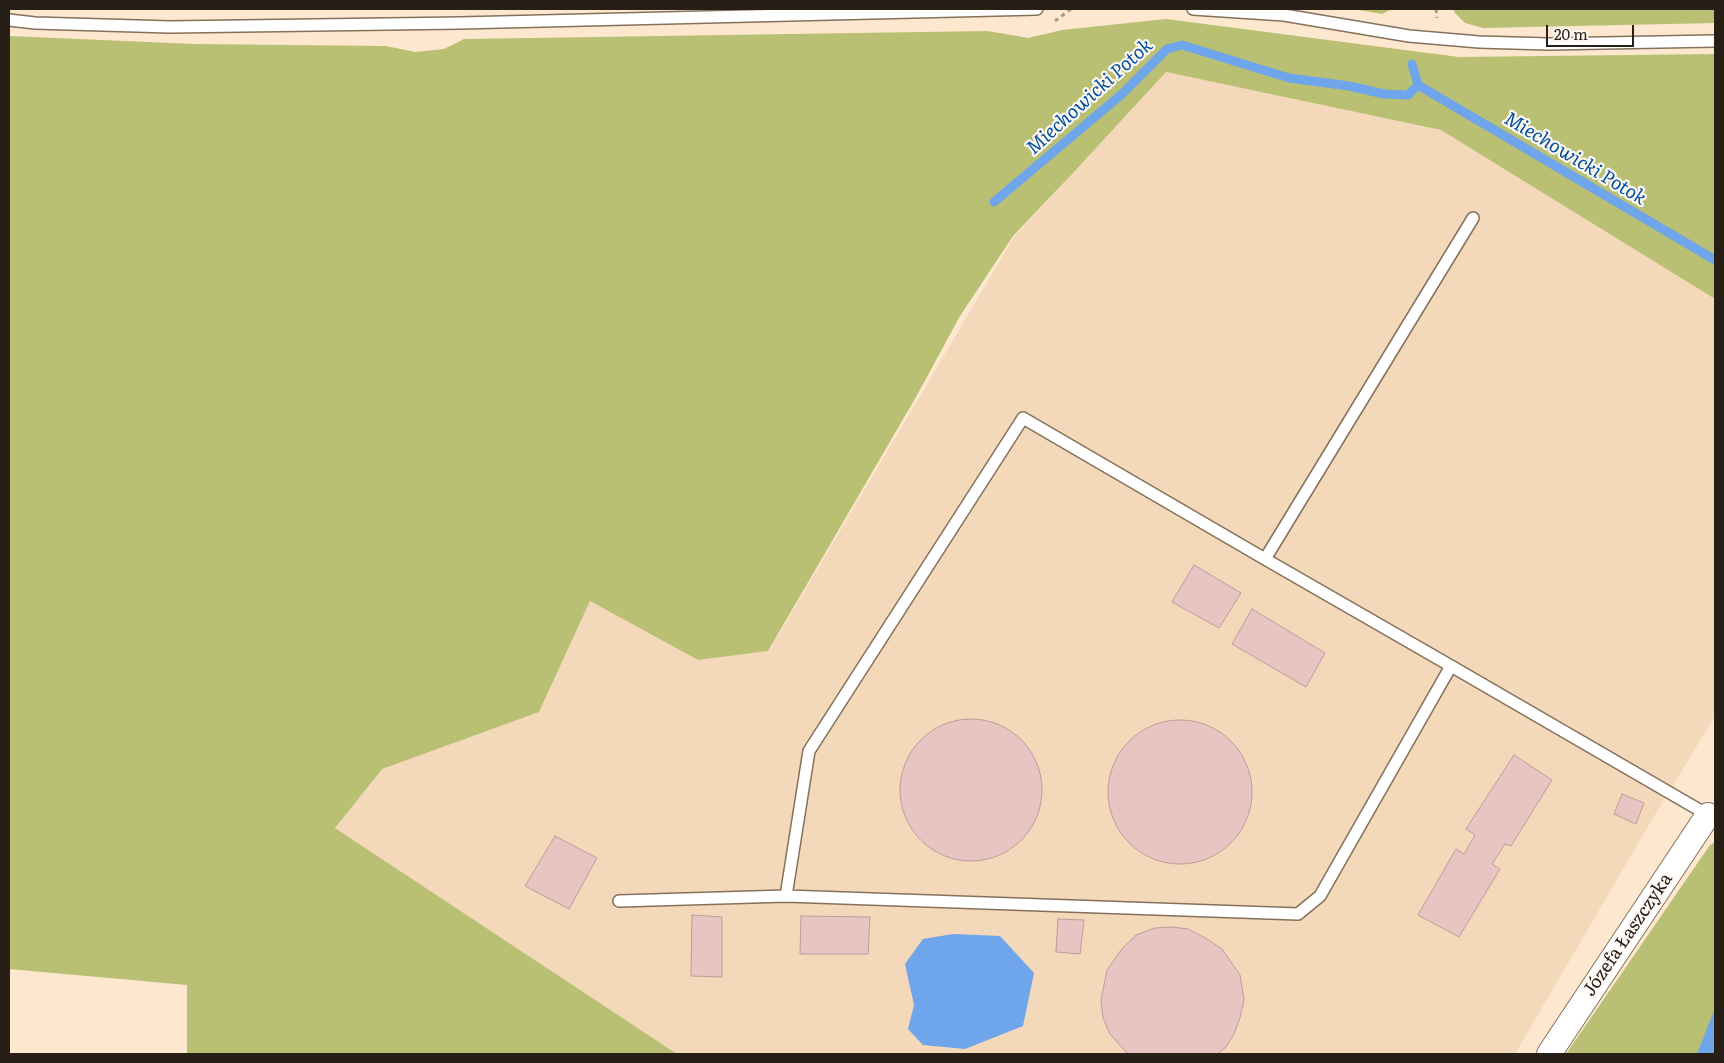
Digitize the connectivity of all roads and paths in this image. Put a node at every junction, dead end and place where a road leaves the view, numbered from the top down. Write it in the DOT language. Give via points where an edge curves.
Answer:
graph roads {
  1 [pos="1037,9"];
  2 [pos="1193,9"];
  3 [pos="9,20"];
  4 [pos="1715,41"];
  5 [pos="1473,218"];
  6 [pos="1265,559"];
  7 [pos="1451,666"];
  8 [pos="1712,814"];
  9 [pos="786,896"];
  10 [pos="619,901"];
  11 [pos="1549,1054"];
  1 -- 3 [label="lane" via="170,27"];
  2 -- 4 [label="lane" via="1284,16 1409,36 1479,42"];
  5 -- 6 [label="lane"];
  6 -- 7 [label="lane"];
  6 -- 9 [label="lane" via="1023,418 809,751"];
  7 -- 8 [label="lane"];
  7 -- 9 [label="lane" via="1320,896 1298,914"];
  8 -- 11 [label="street, Józefa Łaszczyka"];
  9 -- 10 [label="lane"];
}
